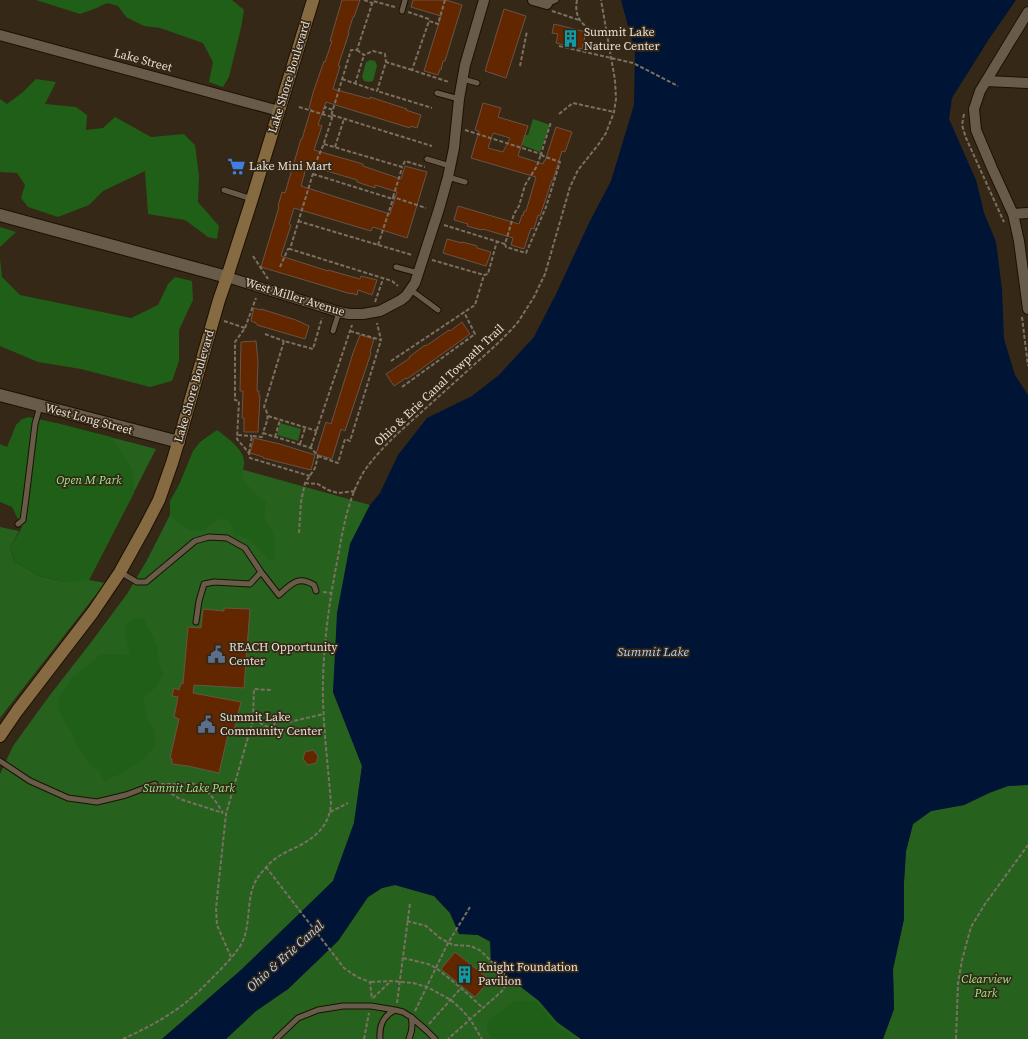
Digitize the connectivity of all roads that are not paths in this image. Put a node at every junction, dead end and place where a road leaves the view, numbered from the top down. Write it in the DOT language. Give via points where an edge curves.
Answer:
graph roads {
  1 [pos="314,0"];
  2 [pos="405,0"];
  3 [pos="484,0"];
  4 [pos="533,0"];
  5 [pos="550,4"];
  6 [pos="402,11"];
  7 [pos="1028,12"];
  8 [pos="0,35"];
  9 [pos="463,79"];
  10 [pos="986,81"];
  11 [pos="477,83"];
  12 [pos="1028,83"];
  13 [pos="437,93"];
  14 [pos="459,99"];
  15 [pos="278,111"];
  16 [pos="427,159"];
  17 [pos="450,166"];
  18 [pos="448,177"];
  19 [pos="465,182"];
  20 [pos="224,190"];
  21 [pos="252,199"];
  22 [pos="1028,213"];
  23 [pos="1013,214"];
  24 [pos="0,215"];
  25 [pos="396,267"];
  26 [pos="418,273"];
  27 [pos="227,277"];
  28 [pos="411,290"];
  29 [pos="1028,309"];
  30 [pos="438,310"];
  31 [pos="339,312"];
  32 [pos="333,331"];
  33 [pos="0,395"];
  34 [pos="40,406"];
  35 [pos="179,442"];
  36 [pos="18,524"];
  37 [pos="120,572"];
  38 [pos="261,572"];
  39 [pos="316,591"];
  40 [pos="196,622"];
  41 [pos="0,736"];
  42 [pos="0,761"];
  43 [pos="156,784"];
  44 [pos="396,1010"];
  45 [pos="411,1017"];
  46 [pos="276,1039"];
  47 [pos="380,1039"];
  48 [pos="409,1039"];
  49 [pos="435,1039"];
  1 -- 15 [label="main road, Lake Shore Boulevard"];
  2 -- 6 [label="lane"];
  3 -- 9 [label="street, West Miller Avenue"];
  4 -- 5 [label="street"];
  7 -- 10 [label="street"];
  8 -- 15 [label="street, Lake Street"];
  9 -- 11 [label="lane"];
  9 -- 14 [label="street, West Miller Avenue"];
  10 -- 12 [label="street"];
  10 -- 23 [label="street" via="976,103 976,130"];
  13 -- 14 [label="lane"];
  14 -- 17 [label="street, West Miller Avenue"];
  15 -- 21 [label="main road, Lake Shore Boulevard"];
  16 -- 17 [label="lane"];
  17 -- 18 [label="street, West Miller Avenue"];
  18 -- 19 [label="lane"];
  18 -- 26 [label="street, West Miller Avenue"];
  20 -- 21 [label="lane"];
  21 -- 27 [label="main road, Lake Shore Boulevard"];
  22 -- 23 [label="street"];
  23 -- 29 [label="street" via="1020,241"];
  24 -- 27 [label="street, West Miller Avenue"];
  25 -- 26 [label="lane"];
  26 -- 28 [label="street, West Miller Avenue"];
  27 -- 31 [label="street, West Miller Avenue"];
  27 -- 35 [label="main road, Lake Shore Boulevard" via="218,300"];
  28 -- 30 [label="lane"];
  28 -- 31 [label="street, West Miller Avenue" via="402,300 380,311 363,314"];
  31 -- 32 [label="lane"];
  33 -- 34 [label="street, West Long Street"];
  34 -- 35 [label="street, West Long Street"];
  34 -- 36 [label="lane" via="35,424 22,520"];
  35 -- 37 [label="main road, Lake Shore Boulevard" via="159,500"];
  37 -- 38 [label="lane" via="137,582 146,582 195,542 210,537 227,538 245,548"];
  37 -- 41 [label="main road, Lake Shore Boulevard"];
  38 -- 39 [label="lane" via="279,595 295,581 303,580 314,585"];
  38 -- 40 [label="lane" via="250,584 204,584"];
  42 -- 43 [label="lane" via="30,781 68,798 97,802"];
  44 -- 45 [label="lane"];
  44 -- 46 [label="lane" via="371,1006 343,1006 318,1010 298,1018"];
  44 -- 47 [label="lane" via="389,1013 382,1022"];
  45 -- 48 [label="lane" via="413,1024"];
  45 -- 49 [label="lane"];
}
